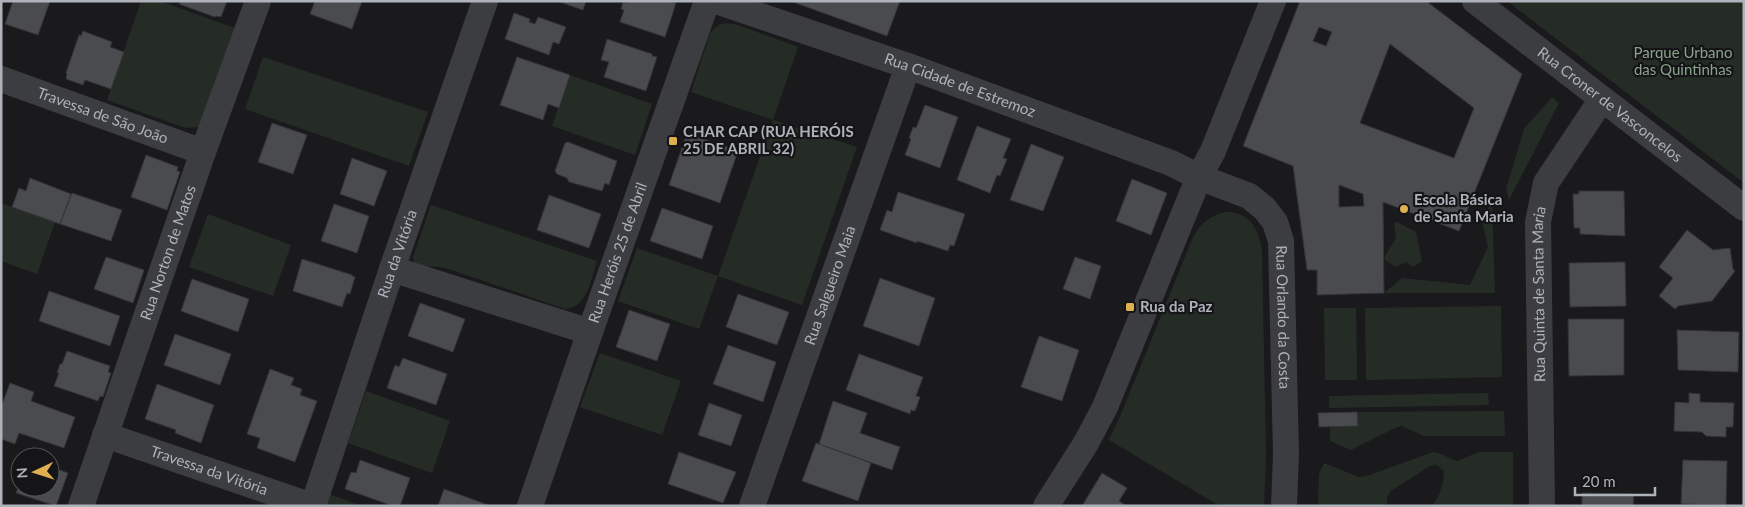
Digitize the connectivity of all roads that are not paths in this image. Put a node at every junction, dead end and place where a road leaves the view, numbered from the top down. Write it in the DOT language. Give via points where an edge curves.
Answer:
graph roads {
  1 [pos="258,1"];
  2 [pos="485,1"];
  3 [pos="707,1"];
  4 [pos="716,1"];
  5 [pos="1273,1"];
  6 [pos="1475,1"];
  7 [pos="908,66"];
  8 [pos="1,79"];
  9 [pos="1602,99"];
  10 [pos="203,152"];
  11 [pos="1199,177"];
  12 [pos="1744,208"];
  13 [pos="392,269"];
  14 [pos="590,332"];
  15 [pos="106,435"];
  16 [pos="81,506"];
  17 [pos="313,506"];
  18 [pos="530,506"];
  19 [pos="752,506"];
  20 [pos="1046,506"];
  21 [pos="1284,506"];
  22 [pos="1542,506"];
  1 -- 10 [label="street, Rua Norton de Matos"];
  2 -- 13 [label="street, Rua da Vitória"];
  3 -- 14 [label="street, Rua Heróis 25 de Abril"];
  4 -- 7 [label="street, Rua Cidade de Estremoz"];
  5 -- 11 [label="street" via="1213,151"];
  6 -- 9 [label="street, Rua Croner de Vasconcelos"];
  7 -- 11 [label="street, Rua Cidade de Estremoz" via="1171,163"];
  7 -- 19 [label="street, Rua Salgueiro Maia"];
  8 -- 10 [label="street, Travessa de São João"];
  9 -- 12 [label="street, Rua Croner de Vasconcelos"];
  9 -- 22 [label="street, Rua Quinta de Santa Maria" via="1546,183 1538,222"];
  10 -- 15 [label="street, Rua Norton de Matos"];
  11 -- 20 [label="street" via="1105,407"];
  11 -- 21 [label="street, Rua Orlando da Costa" via="1248,196 1264,208 1275,222 1281,242 1286,454"];
  13 -- 14 [label="street"];
  13 -- 17 [label="street, Rua da Vitória"];
  14 -- 18 [label="street, Rua Heróis 25 de Abril"];
  15 -- 16 [label="street, Rua Norton de Matos"];
  15 -- 17 [label="street, Travessa da Vitória"];
}
